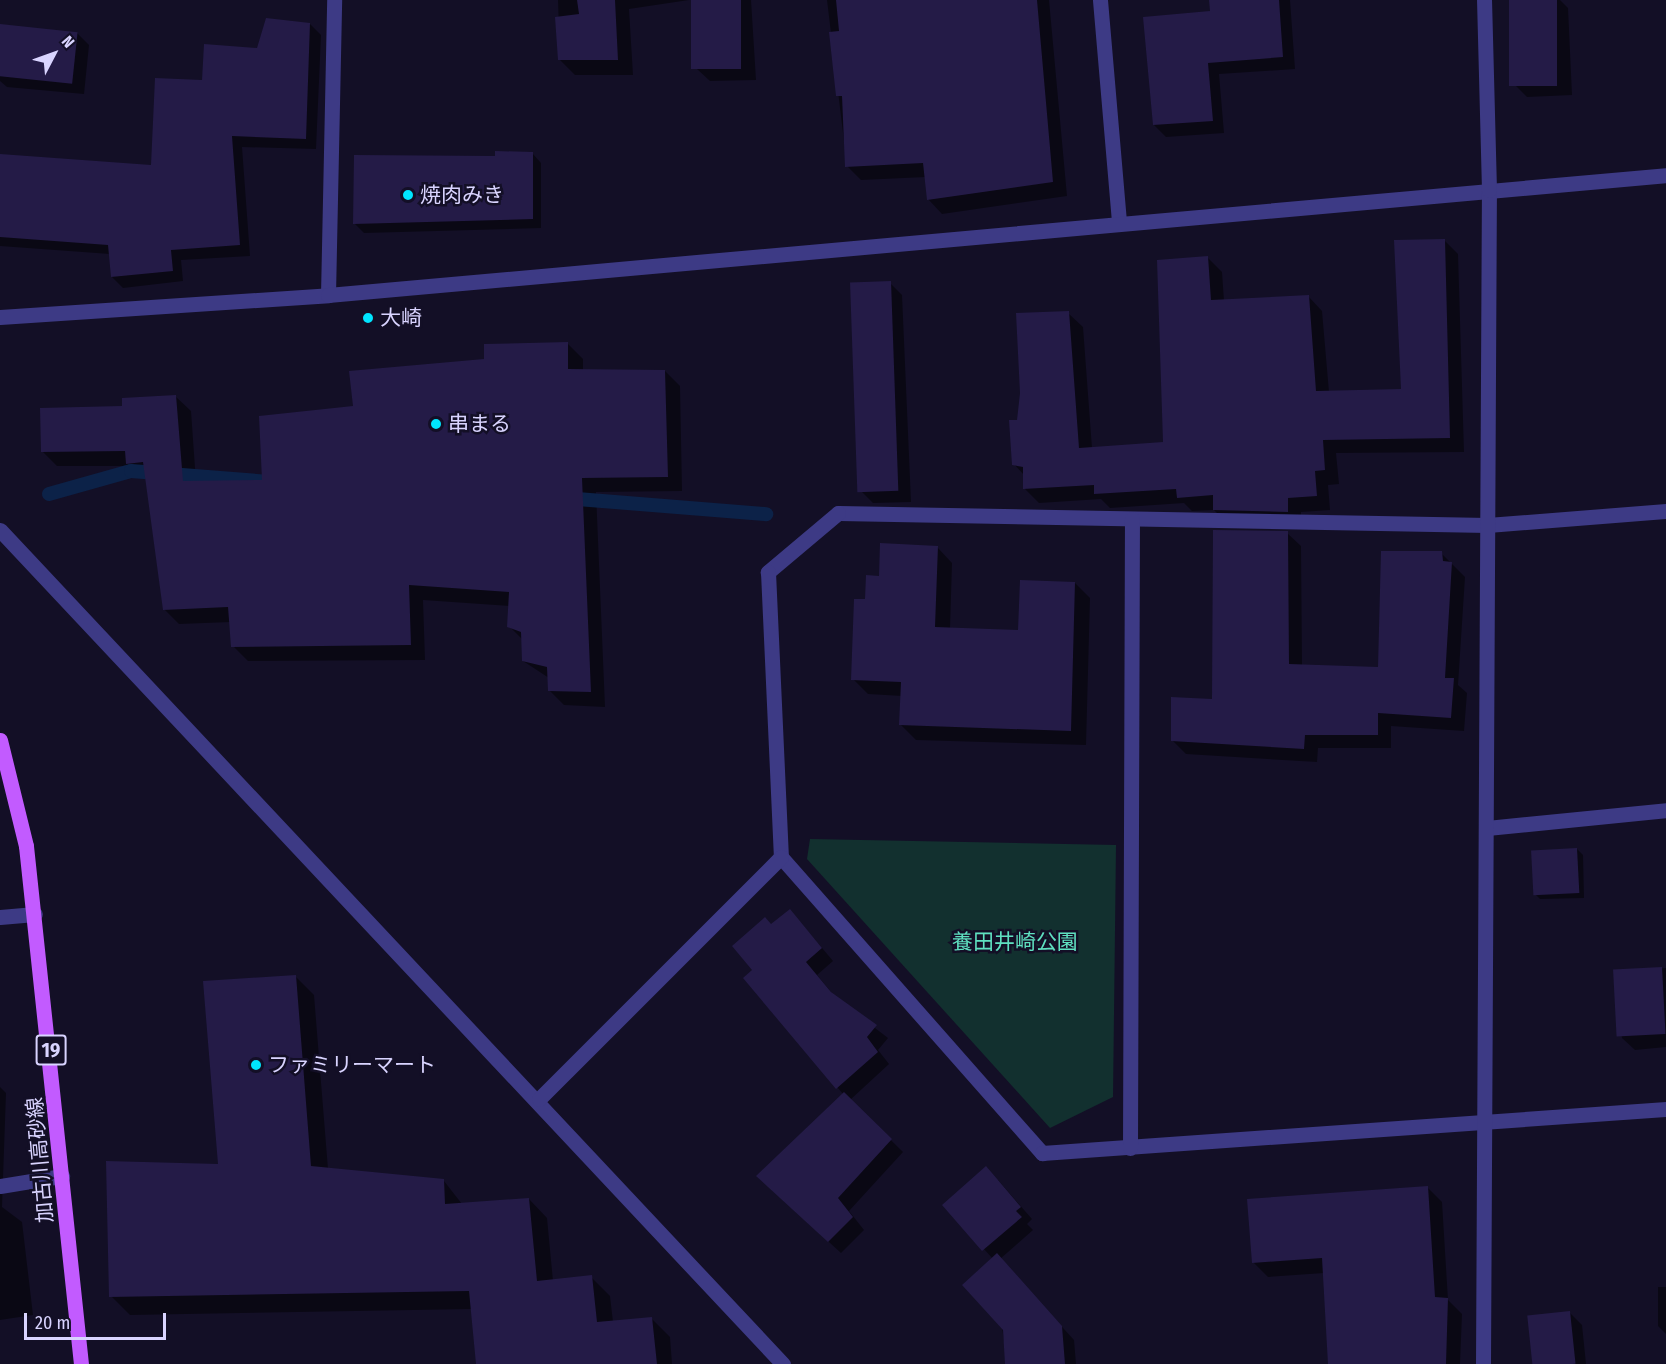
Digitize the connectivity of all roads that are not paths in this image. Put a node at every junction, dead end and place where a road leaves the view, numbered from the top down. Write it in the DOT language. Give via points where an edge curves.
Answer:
graph roads {
  1 [pos="334,0"];
  2 [pos="1100,0"];
  3 [pos="1484,0"];
  4 [pos="1666,175"];
  5 [pos="1489,190"];
  6 [pos="1119,223"];
  7 [pos="328,295"];
  8 [pos="0,317"];
  9 [pos="1666,511"];
  10 [pos="1131,519"];
  11 [pos="1488,525"];
  12 [pos="0,530"];
  13 [pos="0,740"];
  14 [pos="1666,810"];
  15 [pos="1487,828"];
  16 [pos="781,857"];
  17 [pos="35,914"];
  18 [pos="0,917"];
  19 [pos="539,1099"];
  20 [pos="1666,1109"];
  21 [pos="1485,1124"];
  22 [pos="1130,1148"];
  23 [pos="62,1176"];
  24 [pos="0,1186"];
  25 [pos="81,1364"];
  26 [pos="783,1364"];
  27 [pos="1483,1364"];
  1 -- 7 [label="street"];
  2 -- 6 [label="street"];
  3 -- 5 [label="street"];
  4 -- 5 [label="street"];
  5 -- 6 [label="street"];
  5 -- 11 [label="street"];
  6 -- 7 [label="street"];
  7 -- 8 [label="street"];
  9 -- 11 [label="street"];
  10 -- 11 [label="street"];
  10 -- 16 [label="street" via="838,513 768,572"];
  10 -- 22 [label="street"];
  11 -- 15 [label="street"];
  12 -- 19 [label="street"];
  13 -- 17 [label="main road, 加古川高砂線 / 19" via="26,846"];
  14 -- 15 [label="street"];
  15 -- 21 [label="street"];
  16 -- 19 [label="street"];
  16 -- 22 [label="street" via="1041,1153"];
  17 -- 18 [label="street"];
  17 -- 23 [label="main road, 加古川高砂線 / 19"];
  19 -- 26 [label="street"];
  20 -- 21 [label="street"];
  21 -- 22 [label="street"];
  21 -- 27 [label="street"];
  23 -- 24 [label="street"];
  23 -- 25 [label="main road, 加古川高砂線 / 19"];
}
